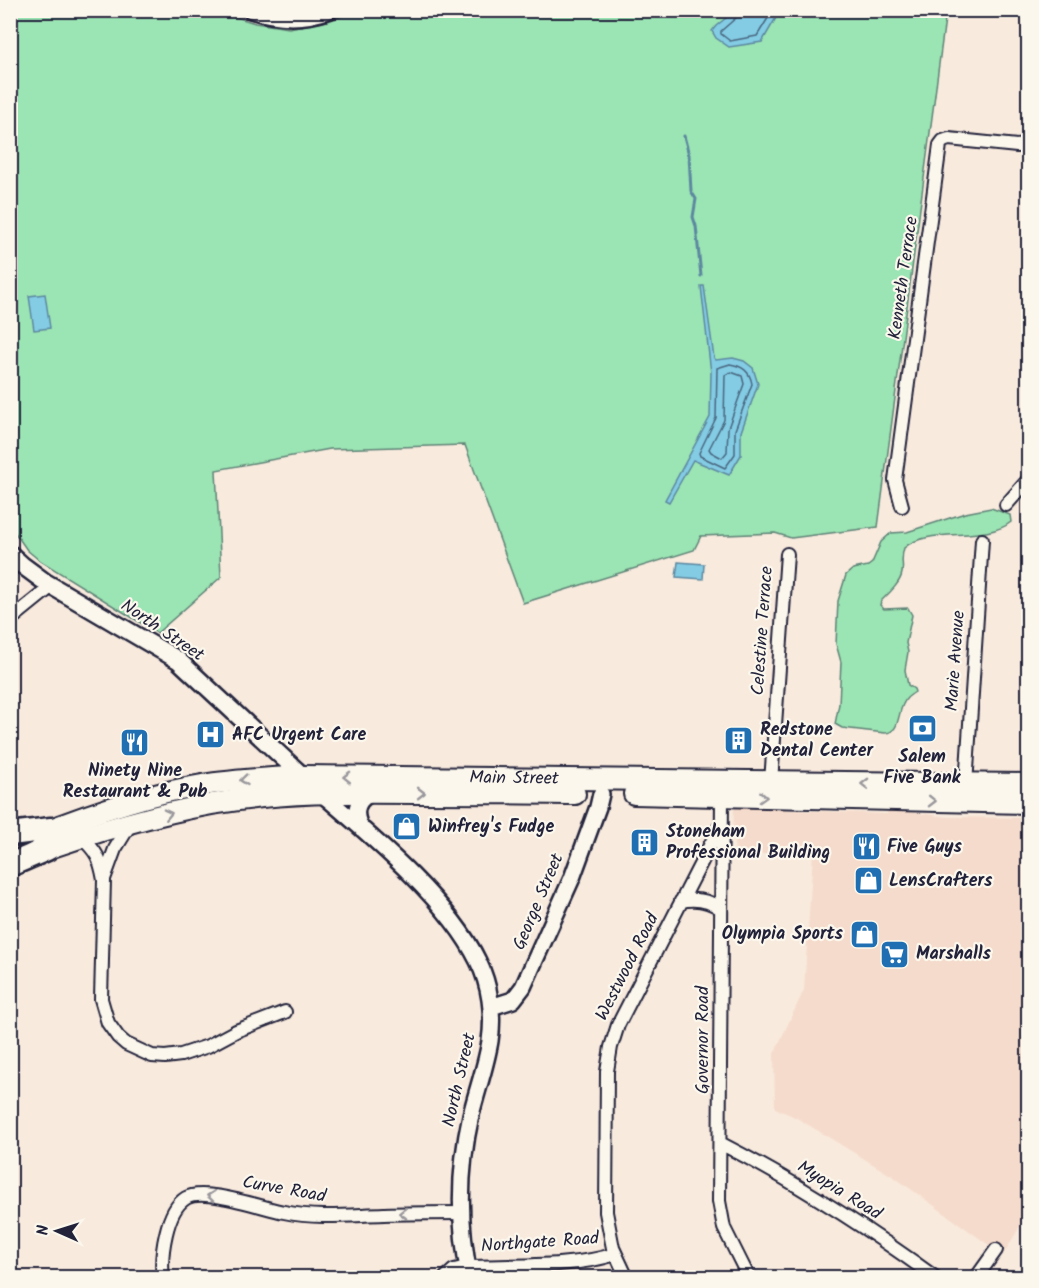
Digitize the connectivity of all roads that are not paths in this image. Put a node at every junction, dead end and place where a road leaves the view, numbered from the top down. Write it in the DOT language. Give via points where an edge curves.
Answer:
graph roads {
  1 [pos="251,10"];
  2 [pos="330,10"];
  3 [pos="1029,144"];
  4 [pos="1029,480"];
  5 [pos="902,506"];
  6 [pos="1006,506"];
  7 [pos="982,540"];
  8 [pos="10,554"];
  9 [pos="787,554"];
  10 [pos="52,586"];
  11 [pos="10,620"];
  12 [pos="303,776"];
  13 [pos="771,782"];
  14 [pos="966,784"];
  15 [pos="1029,784"];
  16 [pos="380,792"];
  17 [pos="321,793"];
  18 [pos="601,794"];
  19 [pos="722,796"];
  20 [pos="1029,803"];
  21 [pos="131,823"];
  22 [pos="722,824"];
  23 [pos="362,829"];
  24 [pos="10,834"];
  25 [pos="81,837"];
  26 [pos="49,838"];
  27 [pos="10,844"];
  28 [pos="10,863"];
  29 [pos="104,880"];
  30 [pos="681,901"];
  31 [pos="721,909"];
  32 [pos="491,1007"];
  33 [pos="285,1012"];
  34 [pos="720,1143"];
  35 [pos="462,1213"];
  36 [pos="996,1250"];
  37 [pos="615,1254"];
  38 [pos="469,1272"];
  39 [pos="163,1278"];
  40 [pos="445,1278"];
  41 [pos="627,1278"];
  42 [pos="749,1278"];
  43 [pos="936,1278"];
  44 [pos="976,1278"];
  1 -- 2 [label="street" via="287,18"];
  3 -- 5 [label="street, Kenneth Terrace" via="1018,147 948,139 940,145 895,480"];
  4 -- 6 [label="street"];
  7 -- 14 [label="street, Marie Avenue"];
  8 -- 10 [label="main road, North Street"];
  9 -- 13 [label="street, Celestine Terrace"];
  10 -- 11 [label="street"];
  10 -- 12 [label="main road, North Street" via="178,660"];
  13 -- 12 [label="main road, Main Street, one-way"];
  12 -- 17 [label="main road, North Street"];
  12 -- 26 [label="main road, Main Street, one-way" via="201,785 153,796"];
  14 -- 13 [label="main road, Main Street, one-way"];
  14 -- 15 [label="main road, Main Street"];
  16 -- 17 [label="main road, Main Street"];
  16 -- 18 [label="main road, Main Street, one-way"];
  16 -- 23 [label="street" via="361,799 356,815"];
  21 -- 17 [label="main road, Main Street, one-way" via="211,804"];
  17 -- 23 [label="street, North Street"];
  18 -- 19 [label="main road, Main Street"];
  18 -- 32 [label="street, George Street" via="572,878 524,987 509,1002"];
  19 -- 20 [label="main road, Main Street, one-way"];
  19 -- 22 [label="street, Governor Road"];
  21 -- 25 [label="main road, Main Street"];
  21 -- 29 [label="street" via="115,849"];
  22 -- 30 [label="street, Westwood Road"];
  22 -- 31 [label="street, Governor Road"];
  23 -- 32 [label="street, North Street" via="425,890 465,940 482,968"];
  24 -- 26 [label="highway"];
  25 -- 26 [label="main road, Main Street"];
  25 -- 29 [label="street" via="99,857"];
  26 -- 27 [label="main road, Main Street"];
  26 -- 28 [label="highway"];
  29 -- 33 [label="street" via="101,999 108,1023 126,1044 152,1056 181,1055"];
  30 -- 31 [label="street" via="706,901"];
  30 -- 37 [label="street, Westwood Road" via="618,1025 608,1058 606,1212"];
  31 -- 34 [label="street, Governor Road"];
  32 -- 35 [label="street, North Street" via="490,1042 466,1146"];
  34 -- 42 [label="street, Governor Road" via="722,1222"];
  34 -- 43 [label="street, Myopia Road" via="845,1214"];
  35 -- 38 [label="street, North Street"];
  35 -- 39 [label="street, Curve Road, one-way" via="315,1217 192,1195 178,1205 172,1218 162,1254"];
  36 -- 44 [label="street"];
  37 -- 38 [label="street, Northgate Road" via="595,1260"];
  37 -- 41 [label="street, Westwood Road"];
  38 -- 40 [label="street" via="456,1269"];
}
